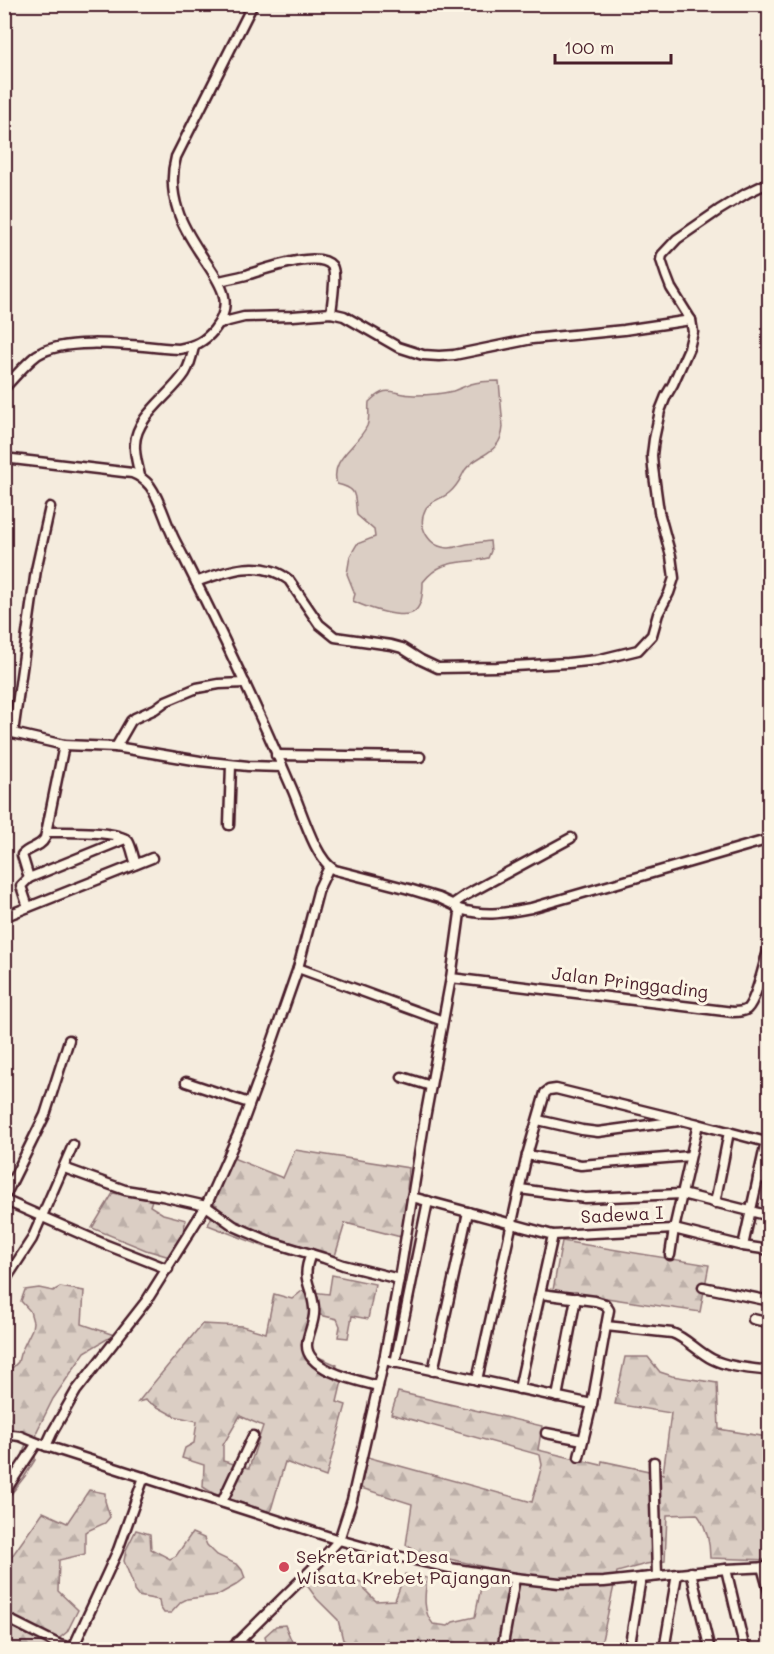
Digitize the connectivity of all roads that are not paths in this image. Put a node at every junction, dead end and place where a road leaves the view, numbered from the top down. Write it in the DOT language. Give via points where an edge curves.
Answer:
graph roads {
  1 [pos="253,4"];
  2 [pos="770,182"];
  3 [pos="219,281"];
  4 [pos="331,313"];
  5 [pos="692,320"];
  6 [pos="220,322"];
  7 [pos="194,347"];
  8 [pos="4,388"];
  9 [pos="4,458"];
  10 [pos="140,476"];
  11 [pos="50,507"];
  12 [pos="196,582"];
  13 [pos="245,682"];
  14 [pos="9,732"];
  15 [pos="64,745"];
  16 [pos="116,747"];
  17 [pos="276,755"];
  18 [pos="420,757"];
  19 [pos="231,765"];
  20 [pos="282,767"];
  21 [pos="229,825"];
  22 [pos="47,832"];
  23 [pos="572,838"];
  24 [pos="125,839"];
  25 [pos="770,839"];
  26 [pos="152,858"];
  27 [pos="136,864"];
  28 [pos="329,867"];
  29 [pos="29,878"];
  30 [pos="27,907"];
  31 [pos="456,907"];
  32 [pos="6,915"];
  33 [pos="770,944"];
  34 [pos="768,958"];
  35 [pos="298,968"];
  36 [pos="451,978"];
  37 [pos="443,1021"];
  38 [pos="69,1040"];
  39 [pos="402,1077"];
  40 [pos="186,1082"];
  41 [pos="430,1086"];
  42 [pos="249,1103"];
  43 [pos="538,1120"];
  44 [pos="682,1120"];
  45 [pos="698,1124"];
  46 [pos="729,1132"];
  47 [pos="768,1143"];
  48 [pos="73,1145"];
  49 [pos="527,1155"];
  50 [pos="690,1156"];
  51 [pos="63,1168"];
  52 [pos="758,1178"];
  53 [pos="770,1180"];
  54 [pos="520,1189"];
  55 [pos="682,1194"];
  56 [pos="412,1197"];
  57 [pos="4,1199"];
  58 [pos="428,1201"];
  59 [pos="715,1203"];
  60 [pos="206,1206"];
  61 [pos="751,1211"];
  62 [pos="468,1212"];
  63 [pos="770,1216"];
  64 [pos="43,1217"];
  65 [pos="511,1224"];
  66 [pos="407,1225"];
  67 [pos="422,1227"];
  68 [pos="674,1229"];
  69 [pos="553,1235"];
  70 [pos="743,1246"];
  71 [pos="770,1250"];
  72 [pos="311,1254"];
  73 [pos="670,1256"];
  74 [pos="168,1269"];
  75 [pos="399,1279"];
  76 [pos="4,1282"];
  77 [pos="703,1287"];
  78 [pos="541,1294"];
  79 [pos="576,1298"];
  80 [pos="770,1301"];
  81 [pos="753,1319"];
  82 [pos="770,1323"];
  83 [pos="606,1326"];
  84 [pos="384,1360"];
  85 [pos="396,1363"];
  86 [pos="433,1371"];
  87 [pos="770,1371"];
  88 [pos="477,1380"];
  89 [pos="378,1386"];
  90 [pos="519,1389"];
  91 [pos="557,1397"];
  92 [pos="592,1404"];
  93 [pos="546,1433"];
  94 [pos="4,1434"];
  95 [pos="253,1436"];
  96 [pos="583,1440"];
  97 [pos="42,1444"];
  98 [pos="579,1457"];
  99 [pos="654,1462"];
  100 [pos="144,1477"];
  101 [pos="4,1493"];
  102 [pos="222,1502"];
  103 [pos="339,1540"];
  104 [pos="766,1567"];
  105 [pos="726,1569"];
  106 [pos="691,1572"];
  107 [pos="677,1574"];
  108 [pos="657,1576"];
  109 [pos="515,1578"];
  110 [pos="641,1578"];
  111 [pos="770,1595"];
  112 [pos="4,1617"];
  113 [pos="237,1642"];
  114 [pos="59,1647"];
  115 [pos="77,1649"];
  116 [pos="230,1650"];
  117 [pos="259,1650"];
  118 [pos="502,1650"];
  119 [pos="629,1650"];
  120 [pos="664,1650"];
  121 [pos="711,1650"];
  122 [pos="745,1650"];
  1 -- 3 [label="street" via="173,167 178,213"];
  2 -- 5 [label="street" via="719,210 677,239 662,255 671,288"];
  3 -- 4 [label="street" via="286,263 321,261 334,271"];
  3 -- 6 [label="street" via="225,304"];
  4 -- 5 [label="street" via="344,316 398,347 439,356 532,339"];
  4 -- 6 [label="street" via="244,317"];
  5 -- 12 [label="street" via="692,338 660,411 652,455 659,512 674,578 652,635 638,650 568,663 438,668 402,648 335,637 319,624 289,580 267,568 237,569"];
  6 -- 7 [label="street" via="209,337"];
  7 -- 8 [label="street" via="87,344 51,349 38,354"];
  7 -- 10 [label="street" via="185,372 136,434 134,446"];
  9 -- 10 [label="street"];
  10 -- 12 [label="street" via="157,498"];
  11 -- 14 [label="street"];
  12 -- 13 [label="street"];
  13 -- 16 [label="street" via="204,686 166,701 131,721"];
  13 -- 17 [label="street"];
  14 -- 15 [label="street"];
  15 -- 16 [label="street"];
  15 -- 22 [label="street"];
  16 -- 19 [label="street"];
  17 -- 18 [label="street"];
  17 -- 20 [label="street"];
  19 -- 20 [label="street"];
  19 -- 21 [label="street"];
  20 -- 28 [label="street" via="316,847"];
  22 -- 24 [label="street" via="95,832"];
  22 -- 29 [label="street" via="43,843 23,854"];
  23 -- 31 [label="street" via="466,895"];
  24 -- 27 [label="street"];
  24 -- 29 [label="street"];
  25 -- 31 [label="street" via="531,908 491,915"];
  26 -- 27 [label="street"];
  27 -- 30 [label="street"];
  28 -- 31 [label="street" via="409,889"];
  28 -- 35 [label="street" via="319,888"];
  29 -- 30 [label="street" via="21,886"];
  30 -- 32 [label="street"];
  31 -- 36 [label="street" via="460,916"];
  33 -- 34 [label="street"];
  34 -- 36 [label="street, Jalan Pringgading" via="753,998 741,1012"];
  35 -- 37 [label="street"];
  35 -- 42 [label="street"];
  36 -- 37 [label="street"];
  37 -- 41 [label="street"];
  38 -- 57 [label="street" via="45,1115"];
  39 -- 41 [label="street"];
  40 -- 42 [label="street"];
  41 -- 56 [label="street"];
  42 -- 60 [label="street"];
  43 -- 44 [label="street" via="598,1132"];
  43 -- 44 [label="street" via="545,1093 552,1089"];
  43 -- 49 [label="street"];
  44 -- 45 [label="street"];
  45 -- 46 [label="street"];
  45 -- 50 [label="street"];
  46 -- 47 [label="street"];
  46 -- 59 [label="street"];
  47 -- 52 [label="street"];
  48 -- 51 [label="street"];
  49 -- 50 [label="street" via="581,1165"];
  49 -- 54 [label="street"];
  50 -- 55 [label="street"];
  51 -- 60 [label="street" via="125,1190"];
  51 -- 64 [label="street"];
  52 -- 53 [label="street"];
  52 -- 61 [label="street"];
  54 -- 55 [label="street" via="585,1198"];
  54 -- 65 [label="street"];
  55 -- 59 [label="street"];
  55 -- 68 [label="street"];
  56 -- 58 [label="street, Sadewa I"];
  56 -- 66 [label="street"];
  57 -- 64 [label="street"];
  58 -- 62 [label="street, Sadewa I"];
  58 -- 67 [label="street"];
  59 -- 61 [label="street"];
  60 -- 72 [label="street" via="250,1234"];
  60 -- 74 [label="street"];
  61 -- 63 [label="street"];
  61 -- 70 [label="street"];
  62 -- 65 [label="street, Sadewa I"];
  62 -- 86 [label="street"];
  64 -- 74 [label="street"];
  64 -- 76 [label="street"];
  65 -- 69 [label="street, Sadewa I"];
  65 -- 88 [label="street"];
  66 -- 67 [label="street"];
  66 -- 75 [label="street"];
  67 -- 85 [label="street"];
  68 -- 69 [label="street, Sadewa I"];
  68 -- 70 [label="street, Sadewa I"];
  68 -- 73 [label="street"];
  69 -- 78 [label="street"];
  70 -- 71 [label="street, Sadewa I"];
  72 -- 75 [label="street"];
  72 -- 89 [label="street" via="306,1271 314,1307 307,1344 309,1354 316,1363 344,1377"];
  74 -- 97 [label="street" via="76,1391"];
  75 -- 84 [label="street"];
  77 -- 80 [label="street"];
  78 -- 79 [label="street"];
  78 -- 90 [label="street"];
  79 -- 83 [label="street" via="605,1304 609,1310"];
  79 -- 91 [label="street"];
  81 -- 82 [label="street"];
  83 -- 87 [label="street" via="672,1333 723,1364"];
  83 -- 92 [label="street"];
  84 -- 85 [label="street"];
  84 -- 89 [label="street"];
  85 -- 86 [label="street"];
  86 -- 88 [label="street"];
  88 -- 90 [label="street"];
  89 -- 103 [label="street"];
  90 -- 91 [label="street"];
  91 -- 92 [label="street"];
  92 -- 96 [label="street"];
  93 -- 96 [label="street"];
  94 -- 97 [label="street"];
  95 -- 102 [label="street"];
  96 -- 98 [label="street"];
  97 -- 100 [label="street"];
  97 -- 101 [label="street"];
  99 -- 108 [label="street"];
  100 -- 102 [label="street"];
  100 -- 115 [label="street"];
  102 -- 103 [label="street"];
  103 -- 109 [label="street" via="428,1563"];
  103 -- 113 [label="street"];
  104 -- 105 [label="street"];
  104 -- 111 [label="street"];
  105 -- 106 [label="street"];
  105 -- 122 [label="street"];
  106 -- 107 [label="street"];
  106 -- 121 [label="street"];
  107 -- 108 [label="street"];
  107 -- 120 [label="street"];
  108 -- 110 [label="street"];
  109 -- 110 [label="street" via="559,1583"];
  109 -- 118 [label="street"];
  110 -- 119 [label="street"];
  112 -- 114 [label="street"];
  113 -- 116 [label="street"];
  113 -- 117 [label="street"];
  114 -- 115 [label="street"];
}
